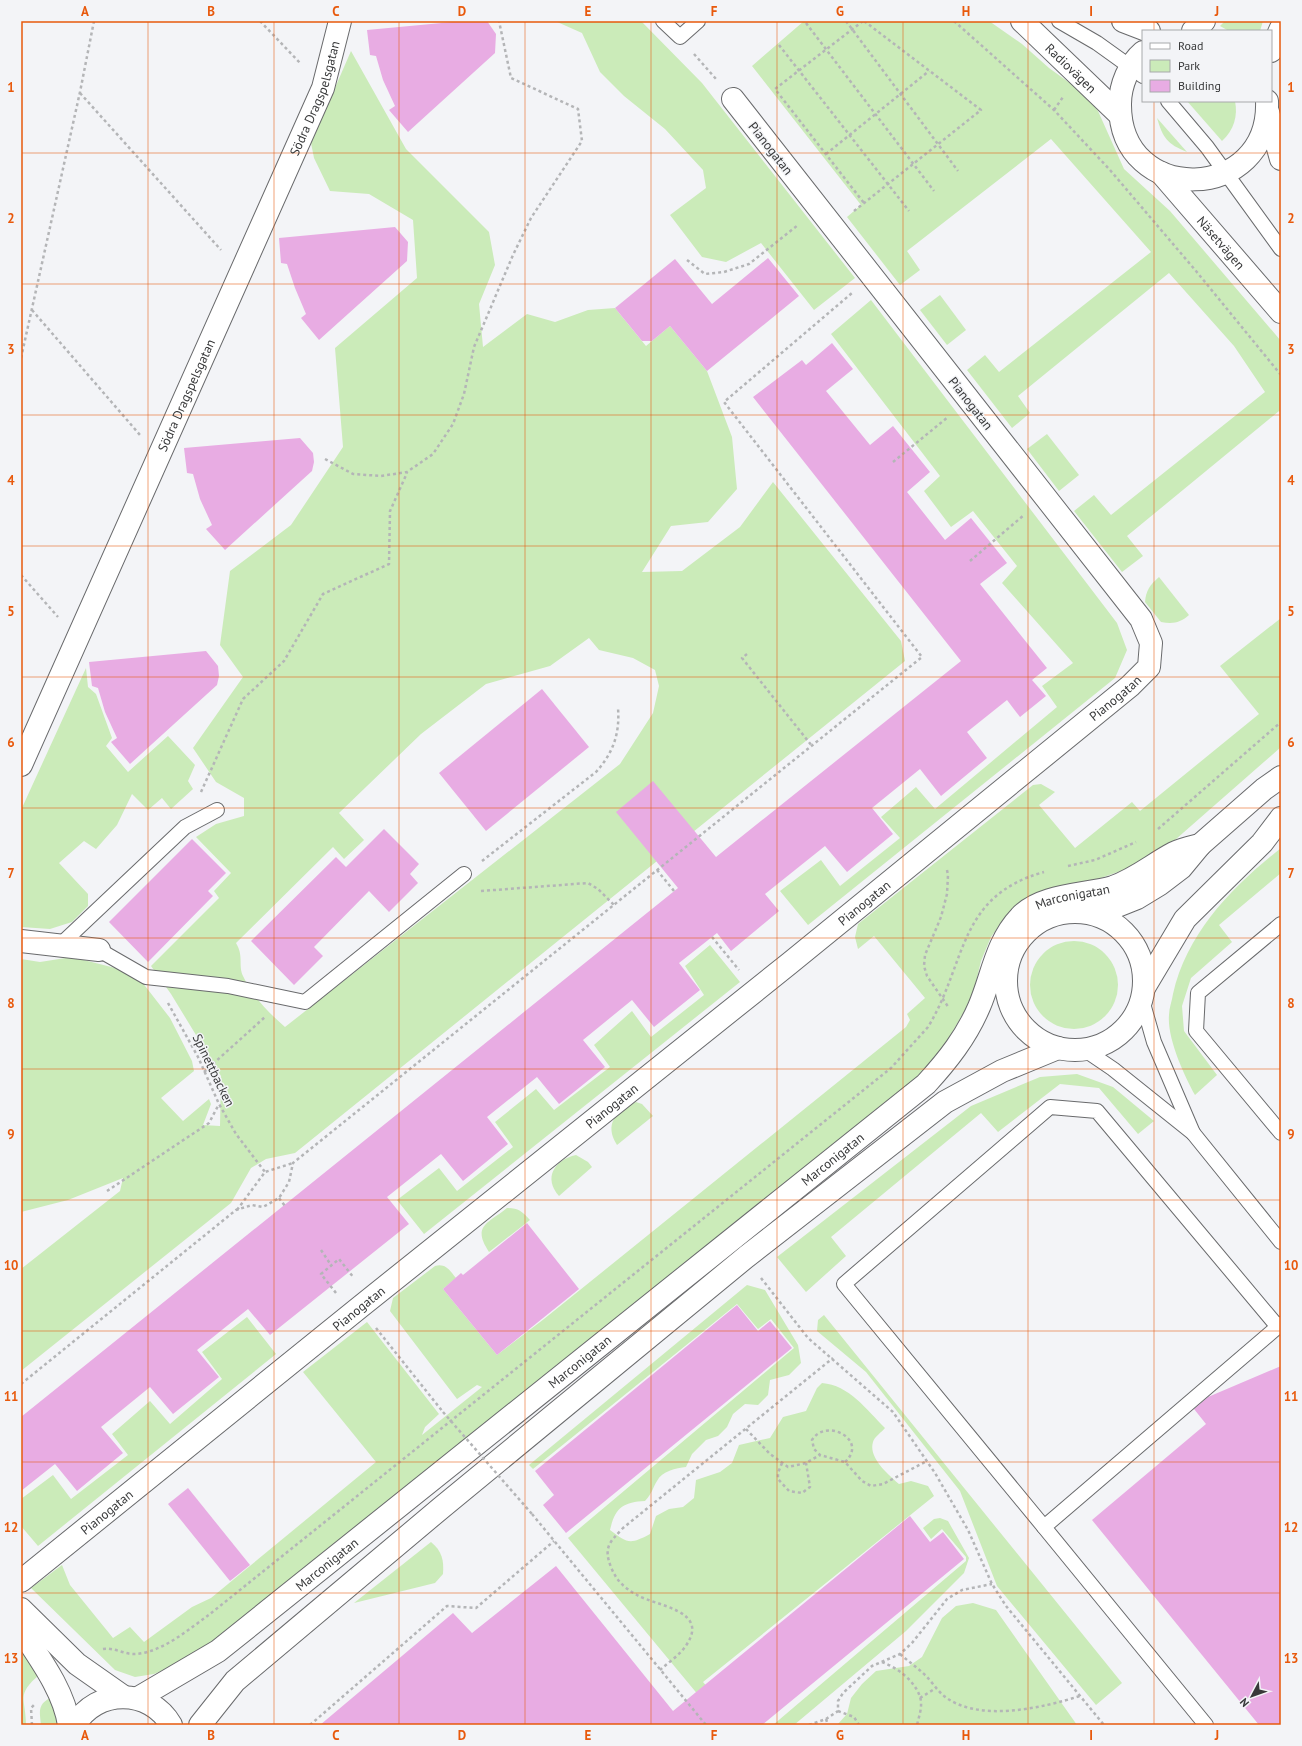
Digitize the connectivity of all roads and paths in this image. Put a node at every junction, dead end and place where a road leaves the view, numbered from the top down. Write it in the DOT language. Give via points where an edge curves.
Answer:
graph roads {
  1 [pos="94,21"];
  2 [pos="260,21"];
  3 [pos="340,21"];
  4 [pos="499,21"];
  5 [pos="663,21"];
  6 [pos="698,21"];
  7 [pos="846,21"];
  8 [pos="863,21"];
  9 [pos="954,21"];
  10 [pos="1022,21"];
  11 [pos="1059,21"];
  12 [pos="1123,21"];
  13 [pos="1204,21"];
  14 [pos="806,23"];
  15 [pos="1281,28"];
  16 [pos="852,29"];
  17 [pos="1146,30"];
  18 [pos="1194,30"];
  19 [pos="680,37"];
  20 [pos="779,45"];
  21 [pos="1272,49"];
  22 [pos="825,50"];
  23 [pos="1139,65"];
  24 [pos="799,71"];
  25 [pos="929,71"];
  26 [pos="323,88"];
  27 [pos="80,92"];
  28 [pos="902,94"];
  29 [pos="733,99"];
  30 [pos="1169,102"];
  31 [pos="1267,105"];
  32 [pos="875,115"];
  33 [pos="1120,115"];
  34 [pos="850,135"];
  35 [pos="939,144"];
  36 [pos="826,154"];
  37 [pos="1281,159"];
  38 [pos="913,164"];
  39 [pos="958,171"];
  40 [pos="1226,173"];
  41 [pos="1161,174"];
  42 [pos="889,183"];
  43 [pos="934,191"];
  44 [pos="818,209"];
  45 [pos="909,211"];
  46 [pos="1281,249"];
  47 [pos="687,260"];
  48 [pos="241,273"];
  49 [pos="871,276"];
  50 [pos="31,310"];
  51 [pos="1281,312"];
  52 [pos="21,358"];
  53 [pos="1281,375"];
  54 [pos="969,400"];
  55 [pos="159,457"];
  56 [pos="325,459"];
  57 [pos="893,462"];
  58 [pos="407,472"];
  59 [pos="1046,497"];
  60 [pos="970,561"];
  61 [pos="21,575"];
  62 [pos="78,640"];
  63 [pos="747,654"];
  64 [pos="618,708"];
  65 [pos="1281,722"];
  66 [pos="812,746"];
  67 [pos="21,765"];
  68 [pos="1281,767"];
  69 [pos="1272,783"];
  70 [pos="217,810"];
  71 [pos="1281,818"];
  72 [pos="185,827"];
  73 [pos="1155,832"];
  74 [pos="1142,839"];
  75 [pos="1272,839"];
  76 [pos="1200,845"];
  77 [pos="1061,868"];
  78 [pos="657,870"];
  79 [pos="1048,870"];
  80 [pos="464,874"];
  81 [pos="674,891"];
  82 [pos="440,894"];
  83 [pos="614,905"];
  84 [pos="1064,913"];
  85 [pos="1281,924"];
  86 [pos="712,936"];
  87 [pos="21,941"];
  88 [pos="59,946"];
  89 [pos="100,950"];
  90 [pos="1010,960"];
  91 [pos="146,977"];
  92 [pos="768,981"];
  93 [pos="985,989"];
  94 [pos="1143,993"];
  95 [pos="286,998"];
  96 [pos="1058,1048"];
  97 [pos="1085,1050"];
  98 [pos="204,1072"];
  99 [pos="219,1104"];
  100 [pos="1193,1133"];
  101 [pos="1281,1133"];
  102 [pos="293,1163"];
  103 [pos="265,1172"];
  104 [pos="108,1191"];
  105 [pos="279,1198"];
  106 [pos="285,1206"];
  107 [pos="236,1210"];
  108 [pos="1281,1242"];
  109 [pos="321,1250"];
  110 [pos="332,1265"];
  111 [pos="757,1274"];
  112 [pos="350,1284"];
  113 [pos="337,1294"];
  114 [pos="360,1307"];
  115 [pos="1279,1326"];
  116 [pos="833,1358"];
  117 [pos="21,1384"];
  118 [pos="746,1429"];
  119 [pos="820,1455"];
  120 [pos="927,1461"];
  121 [pos="845,1462"];
  122 [pos="782,1463"];
  123 [pos="806,1463"];
  124 [pos="1044,1526"];
  125 [pos="554,1541"];
  126 [pos="21,1581"];
  127 [pos="992,1584"];
  128 [pos="21,1609"];
  129 [pos="21,1630"];
  130 [pos="900,1654"];
  131 [pos="882,1662"];
  132 [pos="77,1664"];
  133 [pos="660,1670"];
  134 [pos="54,1685"];
  135 [pos="936,1688"];
  136 [pos="1080,1696"];
  137 [pos="131,1697"];
  138 [pos="920,1698"];
  139 [pos="838,1712"];
  140 [pos="826,1719"];
  141 [pos="32,1725"];
  142 [pos="69,1725"];
  143 [pos="75,1725"];
  144 [pos="171,1725"];
  145 [pos="200,1725"];
  146 [pos="310,1725"];
  147 [pos="706,1725"];
  148 [pos="809,1725"];
  149 [pos="828,1725"];
  150 [pos="859,1725"];
  151 [pos="917,1725"];
  152 [pos="1104,1725"];
  153 [pos="1206,1725"];
  1 -- 27 [label="path"];
  2 -- 26 [label="path"];
  3 -- 26 [label="street, Södra Dragspelsgatan"];
  4 -- 58 [label="path" via="511,78 578,109 582,141 531,218 513,255 474,347 464,394 453,424 433,454"];
  5 -- 19 [label="lane"];
  6 -- 19 [label="lane"];
  7 -- 16 [label="path"];
  8 -- 16 [label="path"];
  8 -- 25 [label="path"];
  9 -- 53 [label="path" via="1054,110 1084,142 1196,271"];
  10 -- 33 [label="street, Radiovägen"];
  11 -- 23 [label="lane"];
  12 -- 17 [label="street"];
  13 -- 18 [label="street"];
  14 -- 22 [label="path"];
  15 -- 21 [label="street"];
  16 -- 22 [label="path"];
  16 -- 28 [label="path"];
  19 -- 29 [label="path"];
  20 -- 24 [label="path"];
  22 -- 24 [label="path"];
  22 -- 32 [label="path"];
  23 -- 33 [label="street" via="1122,87"];
  24 -- 34 [label="path"];
  24 -- 36 [label="path" via="775,89"];
  25 -- 28 [label="path"];
  25 -- 35 [label="path" via="981,110"];
  26 -- 48 [label="street, Södra Dragspelsgatan"];
  27 -- 48 [label="path"];
  27 -- 50 [label="path"];
  28 -- 32 [label="path"];
  28 -- 35 [label="path"];
  29 -- 44 [label="street, Pianogatan"];
  30 -- 40 [label="lane"];
  31 -- 37 [label="street"];
  31 -- 40 [label="street" via="1264,129 1255,147 1243,162"];
  32 -- 34 [label="path"];
  32 -- 38 [label="path"];
  33 -- 41 [label="street" via="1124,133 1133,150 1145,163"];
  34 -- 36 [label="path"];
  34 -- 42 [label="path"];
  35 -- 38 [label="path"];
  35 -- 39 [label="path"];
  36 -- 42 [label="path" via="864,203"];
  38 -- 42 [label="path"];
  38 -- 43 [label="path"];
  40 -- 41 [label="street" via="1194,181"];
  40 -- 46 [label="lane"];
  41 -- 51 [label="street, Näsetvägen"];
  42 -- 45 [label="path"];
  44 -- 47 [label="path" via="749,264 724,272 705,274"];
  44 -- 49 [label="street, Pianogatan"];
  48 -- 55 [label="street, Södra Dragspelsgatan"];
  49 -- 54 [label="street, Pianogatan"];
  49 -- 66 [label="path" via="724,402 922,657"];
  50 -- 52 [label="path"];
  50 -- 55 [label="path"];
  54 -- 57 [label="path"];
  54 -- 59 [label="street, Pianogatan"];
  55 -- 62 [label="street, Södra Dragspelsgatan"];
  56 -- 58 [label="path" via="353,474 381,476"];
  58 -- 72 [label="path" via="390,511 389,564 323,594 284,661 243,699"];
  59 -- 60 [label="path"];
  59 -- 92 [label="street, Pianogatan" via="1141,619 1151,643 1149,668"];
  61 -- 62 [label="path"];
  62 -- 67 [label="street, Södra Dragspelsgatan"];
  63 -- 66 [label="path" via="742,658"];
  64 -- 80 [label="path" via="619,723 614,744 608,759 596,772"];
  65 -- 73 [label="path"];
  66 -- 78 [label="path"];
  68 -- 69 [label="street, Marconigatan"];
  69 -- 76 [label="street, Marconigatan"];
  70 -- 72 [label="lane"];
  71 -- 75 [label="street"];
  72 -- 88 [label="lane"];
  74 -- 77 [label="path" via="1095,860"];
  75 -- 94 [label="street" via="1184,919"];
  76 -- 84 [label="street, Marconigatan" via="1181,868 1137,898 1117,906"];
  76 -- 93 [label="street, Marconigatan" via="1175,853 1144,873 1114,886 1054,899 1020,916 1006,936"];
  78 -- 81 [label="path"];
  78 -- 83 [label="path"];
  79 -- 132 [label="path" via="1024,877 996,894 980,911 968,933 932,1020 891,1068 210,1614 165,1644 146,1653 129,1654 109,1648 94,1651"];
  80 -- 82 [label="lane"];
  82 -- 83 [label="path" via="588,883"];
  82 -- 95 [label="lane" via="305,1002"];
  83 -- 102 [label="path"];
  84 -- 90 [label="street" via="1030,928 1015,948"];
  84 -- 94 [label="street" via="1092,914 1117,926 1135,946 1144,972"];
  85 -- 101 [label="lane" via="1198,993 1196,1031"];
  86 -- 92 [label="path" via="744,976 756,965"];
  87 -- 88 [label="street"];
  88 -- 89 [label="street"];
  89 -- 91 [label="lane"];
  90 -- 93 [label="street, Marconigatan"];
  90 -- 96 [label="street" via="1006,984 1012,1009 1026,1030 1046,1044"];
  91 -- 95 [label="lane" via="228,986"];
  91 -- 98 [label="path, Spinettbacken" via="171,1007"];
  92 -- 114 [label="street, Pianogatan"];
  93 -- 137 [label="street, Marconigatan" via="968,1032 926,1084 218,1651"];
  94 -- 97 [label="street" via="1136,1015 1127,1028 1101,1046"];
  94 -- 100 [label="lane" via="1154,1042"];
  95 -- 98 [label="path"];
  96 -- 97 [label="street"];
  96 -- 145 [label="street, Marconigatan" via="1002,1071 944,1102 752,1253 235,1681"];
  97 -- 100 [label="lane"];
  98 -- 99 [label="path, Spinettbacken"];
  99 -- 103 [label="path, Spinettbacken" via="236,1134"];
  99 -- 104 [label="path" via="209,1123"];
  100 -- 108 [label="lane"];
  102 -- 103 [label="path"];
  102 -- 105 [label="path" via="289,1182"];
  103 -- 107 [label="path"];
  105 -- 106 [label="path"];
  105 -- 107 [label="path" via="263,1207 252,1205"];
  107 -- 117 [label="path"];
  109 -- 110 [label="path"];
  110 -- 112 [label="path" via="338,1259 355,1279"];
  110 -- 113 [label="path" via="321,1274"];
  111 -- 116 [label="path" via="808,1338"];
  114 -- 125 [label="path, bridge" via="443,1412"];
  114 -- 126 [label="street, Pianogatan"];
  115 -- 124 [label="lane"];
  115 -- 124 [label="lane" via="1097,1111 1050,1107 1017,1134 844,1284"];
  116 -- 118 [label="path"];
  116 -- 120 [label="path" via="893,1412"];
  118 -- 122 [label="path"];
  118 -- 133 [label="path" via="623,1528 610,1543 606,1556 620,1584 638,1596 676,1610 691,1623 693,1631 686,1645"];
  119 -- 121 [label="path"];
  119 -- 121 [label="path" via="814,1449 814,1436 834,1430 844,1434 851,1442 852,1450"];
  119 -- 123 [label="path"];
  120 -- 121 [label="path" via="883,1484 871,1486 862,1481"];
  120 -- 127 [label="path" via="968,1530"];
  122 -- 123 [label="path" via="788,1467"];
  122 -- 123 [label="path" via="778,1479 789,1491 802,1493 810,1487"];
  124 -- 153 [label="lane"];
  125 -- 133 [label="path"];
  125 -- 146 [label="path" via="476,1608 447,1606"];
  127 -- 130 [label="path" via="962,1590 947,1599"];
  127 -- 136 [label="path" via="1006,1606"];
  128 -- 132 [label="street"];
  129 -- 134 [label="street"];
  130 -- 131 [label="path"];
  130 -- 135 [label="path"];
  131 -- 138 [label="path" via="902,1673"];
  131 -- 139 [label="path" via="872,1666 843,1693 838,1701"];
  132 -- 137 [label="street"];
  133 -- 147 [label="path"];
  134 -- 141 [label="path" via="31,1708"];
  134 -- 142 [label="street" via="67,1710"];
  135 -- 136 [label="path" via="945,1697 965,1708 994,1711 1029,1708"];
  135 -- 138 [label="path"];
  136 -- 152 [label="path"];
  137 -- 143 [label="street, Marconigatan" via="110,1698 97,1704 85,1712"];
  137 -- 144 [label="street" via="158,1709"];
  138 -- 151 [label="path" via="921,1711"];
  139 -- 140 [label="path"];
  139 -- 150 [label="path" via="854,1717"];
  140 -- 148 [label="path"];
  140 -- 149 [label="path"];
}
